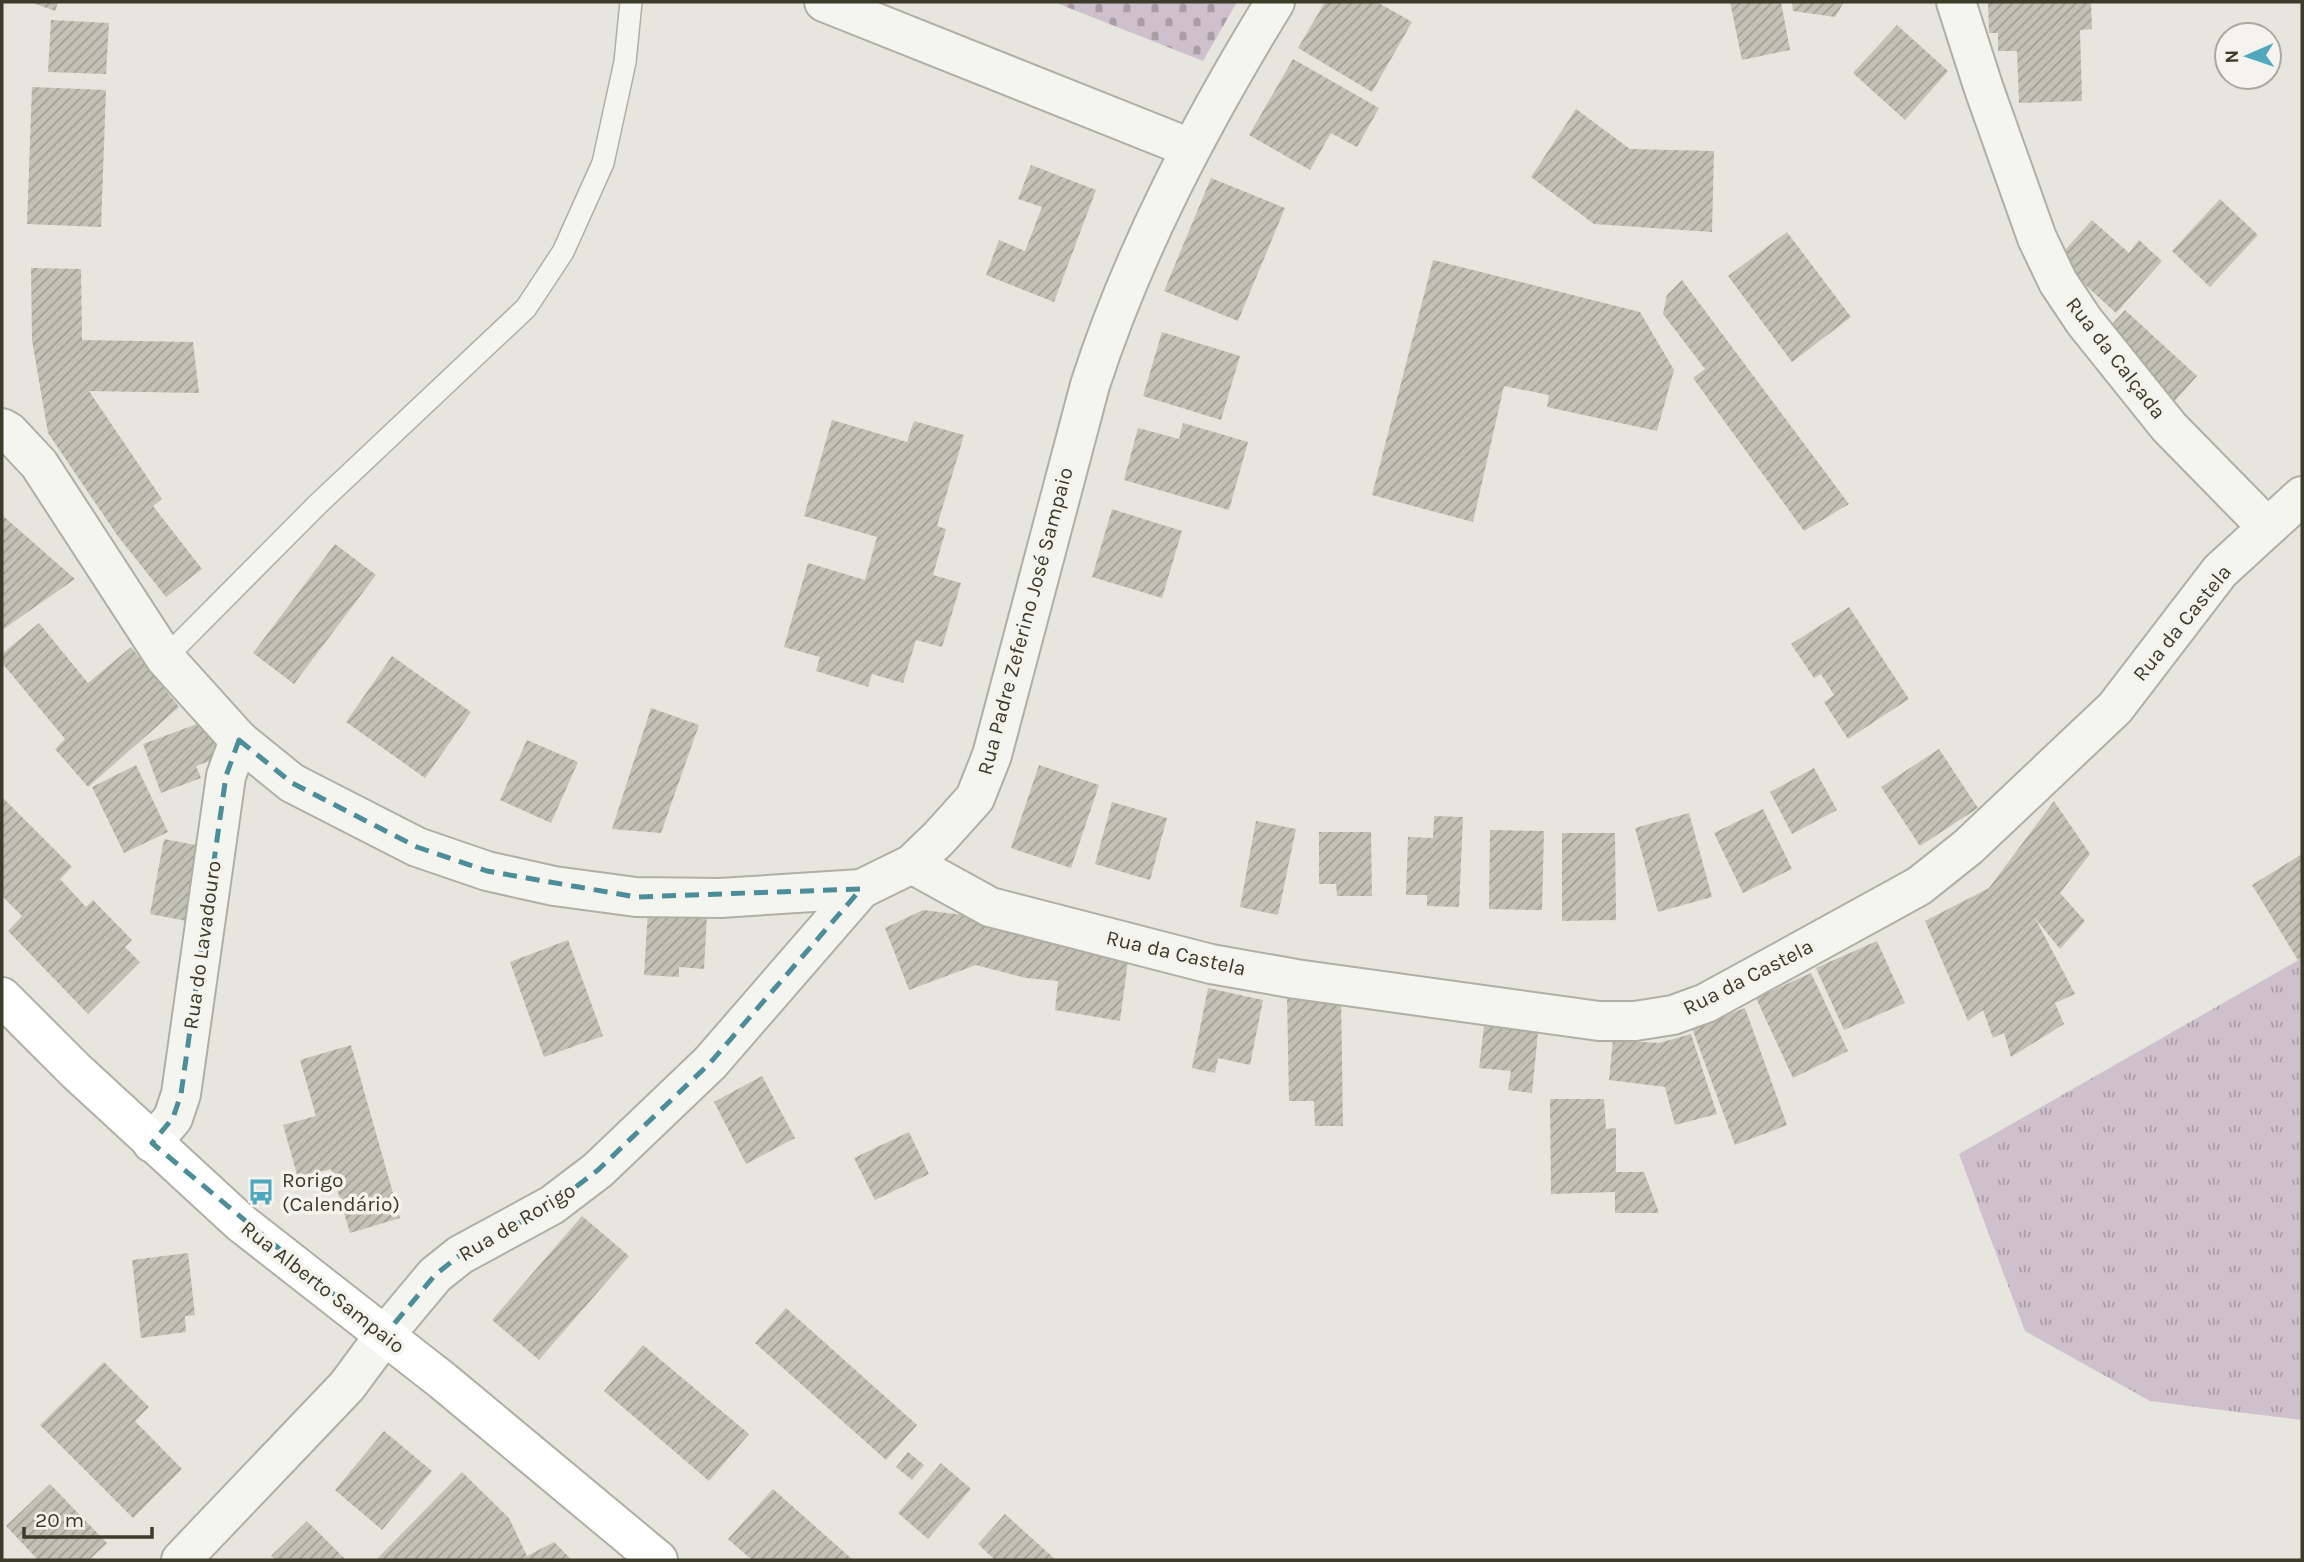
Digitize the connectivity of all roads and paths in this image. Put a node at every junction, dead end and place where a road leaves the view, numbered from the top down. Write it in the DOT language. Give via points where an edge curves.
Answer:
graph roads {
  1 [pos="631,2"];
  2 [pos="824,2"];
  3 [pos="1275,2"];
  4 [pos="1956,2"];
  5 [pos="1190,148"];
  6 [pos="2,428"];
  7 [pos="2302,496"];
  8 [pos="2267,527"];
  9 [pos="165,658"];
  10 [pos="239,740"];
  11 [pos="912,864"];
  12 [pos="861,889"];
  13 [pos="2,997"];
  14 [pos="152,1143"];
  15 [pos="384,1336"];
  16 [pos="181,1560"];
  17 [pos="658,1560"];
  1 -- 9 [label="lane" via="625,62 603,163 563,252 526,308 317,505"];
  2 -- 5 [label="street"];
  3 -- 5 [label="street, Rua Padre Zeferino José Sampaio"];
  4 -- 8 [label="street, Rua da Calçada" via="2033,226 2058,282 2169,427"];
  5 -- 11 [label="street, Rua Padre Zeferino José Sampaio" via="1109,327 992,755 975,798"];
  6 -- 9 [label="street, Rua Padre Zeferino José Sampaio" via="39,464"];
  7 -- 8 [label="street, Rua da Castela"];
  8 -- 11 [label="street, Rua da Castela" via="2220,571 2115,708 1968,847 1919,886 1706,1003 1673,1015 1635,1021 1564,1017 1211,964 990,908"];
  9 -- 10 [label="street, Rua Padre Zeferino José Sampaio"];
  10 -- 12 [label="street, Rua Padre Zeferino José Sampaio" via="292,783 417,847 487,871 636,897 720,898"];
  10 -- 14 [label="street, Rua do Lavadouro" via="226,776 181,1094 173,1118"];
  11 -- 12 [label="street, Rua Padre Zeferino José Sampaio"];
  12 -- 15 [label="street, Rua de Rorigo" via="710,1063 598,1170 552,1205 460,1255 435,1275"];
  13 -- 14 [label="main road, Rua Alberto Sampaio"];
  14 -- 15 [label="main road, Rua Alberto Sampaio" via="241,1223"];
  15 -- 16 [label="street, Rua de Rorigo" via="347,1386"];
  15 -- 17 [label="main road, Rua Alberto Sampaio"];
}
